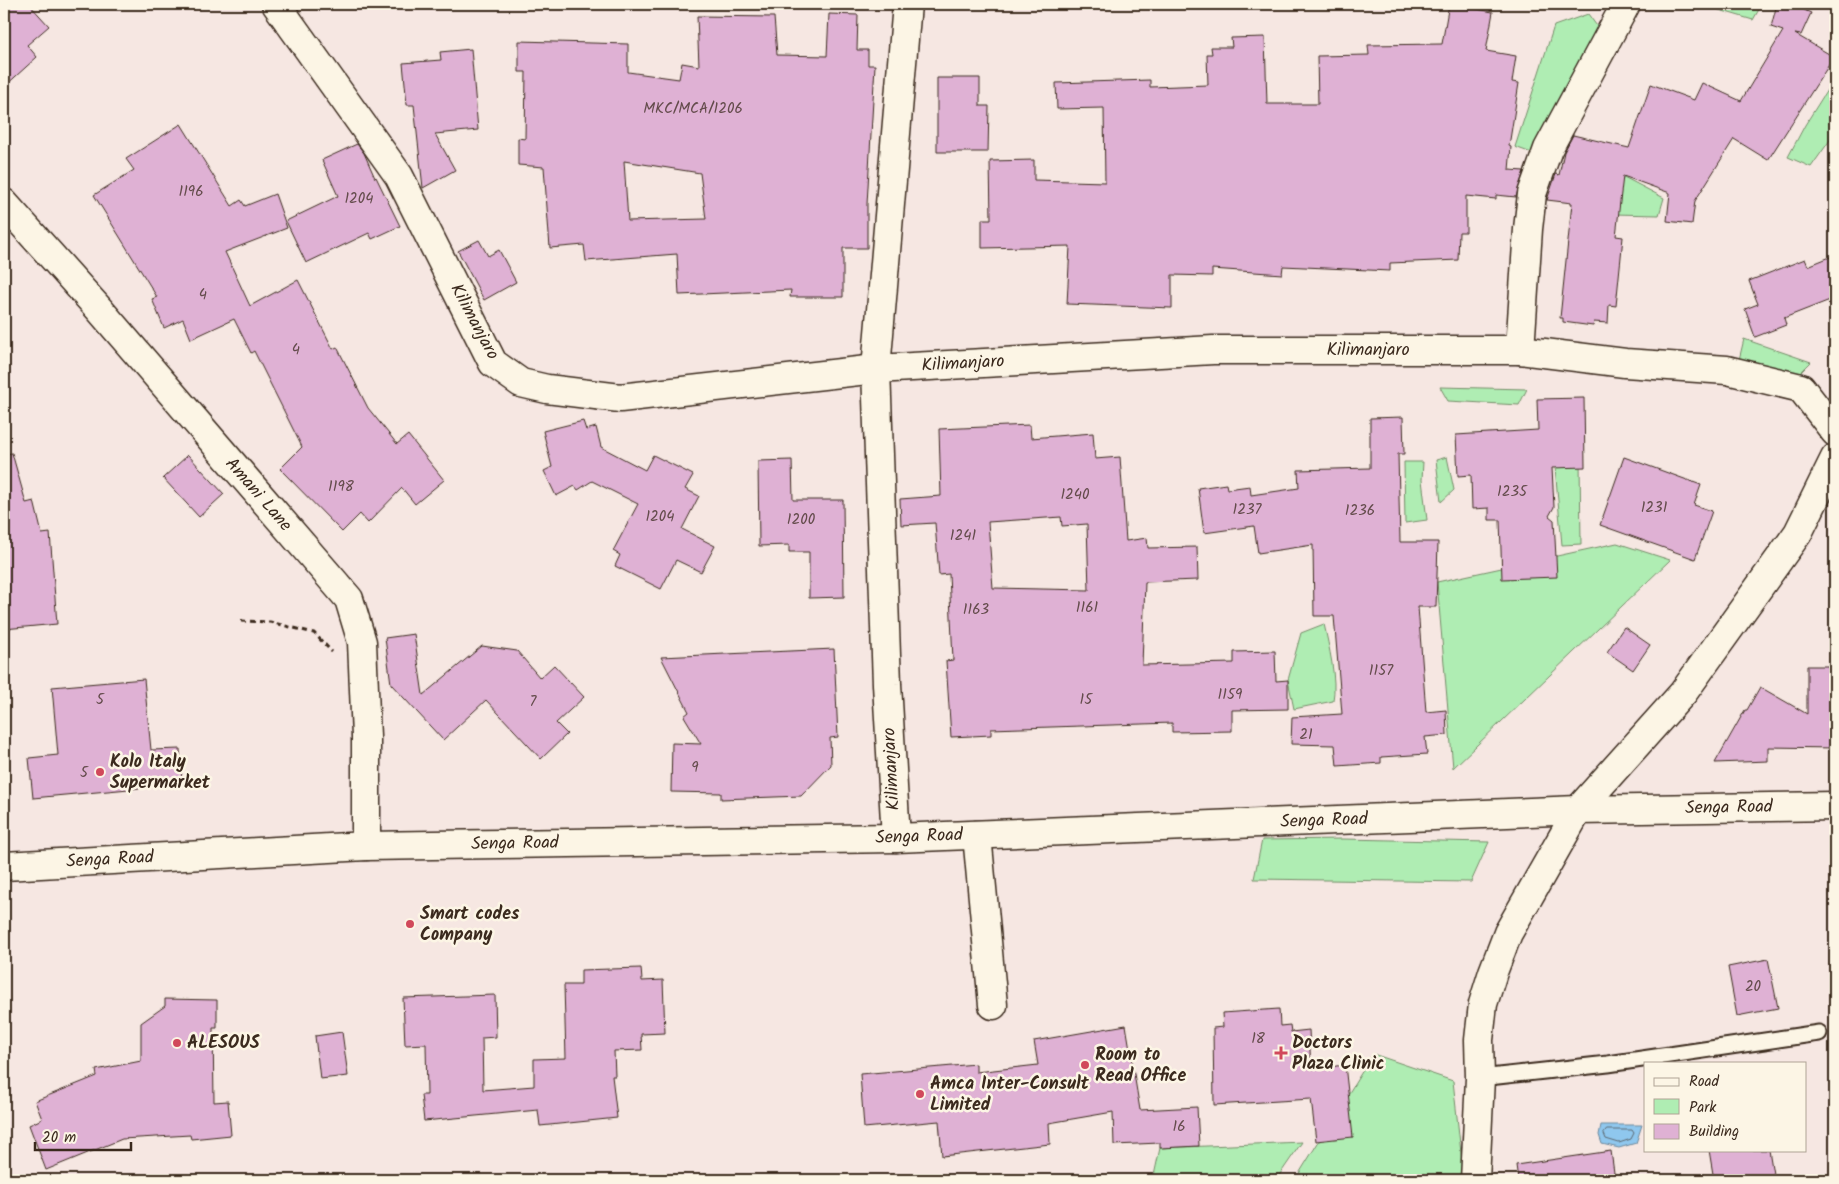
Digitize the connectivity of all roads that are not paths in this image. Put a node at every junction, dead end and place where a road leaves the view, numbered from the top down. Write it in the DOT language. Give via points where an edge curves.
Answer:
graph roads {
  1 [pos="285,4"];
  2 [pos="906,4"];
  3 [pos="1626,4"];
  4 [pos="4,203"];
  5 [pos="1520,350"];
  6 [pos="876,369"];
  7 [pos="1835,432"];
  8 [pos="1835,458"];
  9 [pos="1835,806"];
  10 [pos="1578,810"];
  11 [pos="977,835"];
  12 [pos="896,838"];
  13 [pos="366,846"];
  14 [pos="4,866"];
  15 [pos="993,1005"];
  16 [pos="1819,1033"];
  17 [pos="1480,1078"];
  18 [pos="1475,1180"];
  1 -- 6 [label="street, Kilimanjaro" via="399,176 493,363 521,383 620,398"];
  2 -- 6 [label="street, Kilimanjaro"];
  3 -- 5 [label="street" via="1548,149 1532,194"];
  4 -- 13 [label="street, Amani Lane" via="349,600 362,642"];
  5 -- 6 [label="street, Kilimanjaro" via="1213,350"];
  5 -- 7 [label="street, Kilimanjaro" via="1625,363 1726,370 1801,388"];
  6 -- 12 [label="street, Kilimanjaro"];
  8 -- 10 [label="street" via="1798,533 1689,686"];
  9 -- 10 [label="street, Senga Road"];
  10 -- 11 [label="street, Senga Road"];
  10 -- 17 [label="street" via="1508,933 1493,972 1483,1004 1479,1040"];
  11 -- 12 [label="street, Senga Road"];
  11 -- 15 [label="street"];
  12 -- 13 [label="street, Senga Road"];
  13 -- 14 [label="street, Senga Road"];
  16 -- 17 [label="lane" via="1608,1064"];
  17 -- 18 [label="street"];
}
